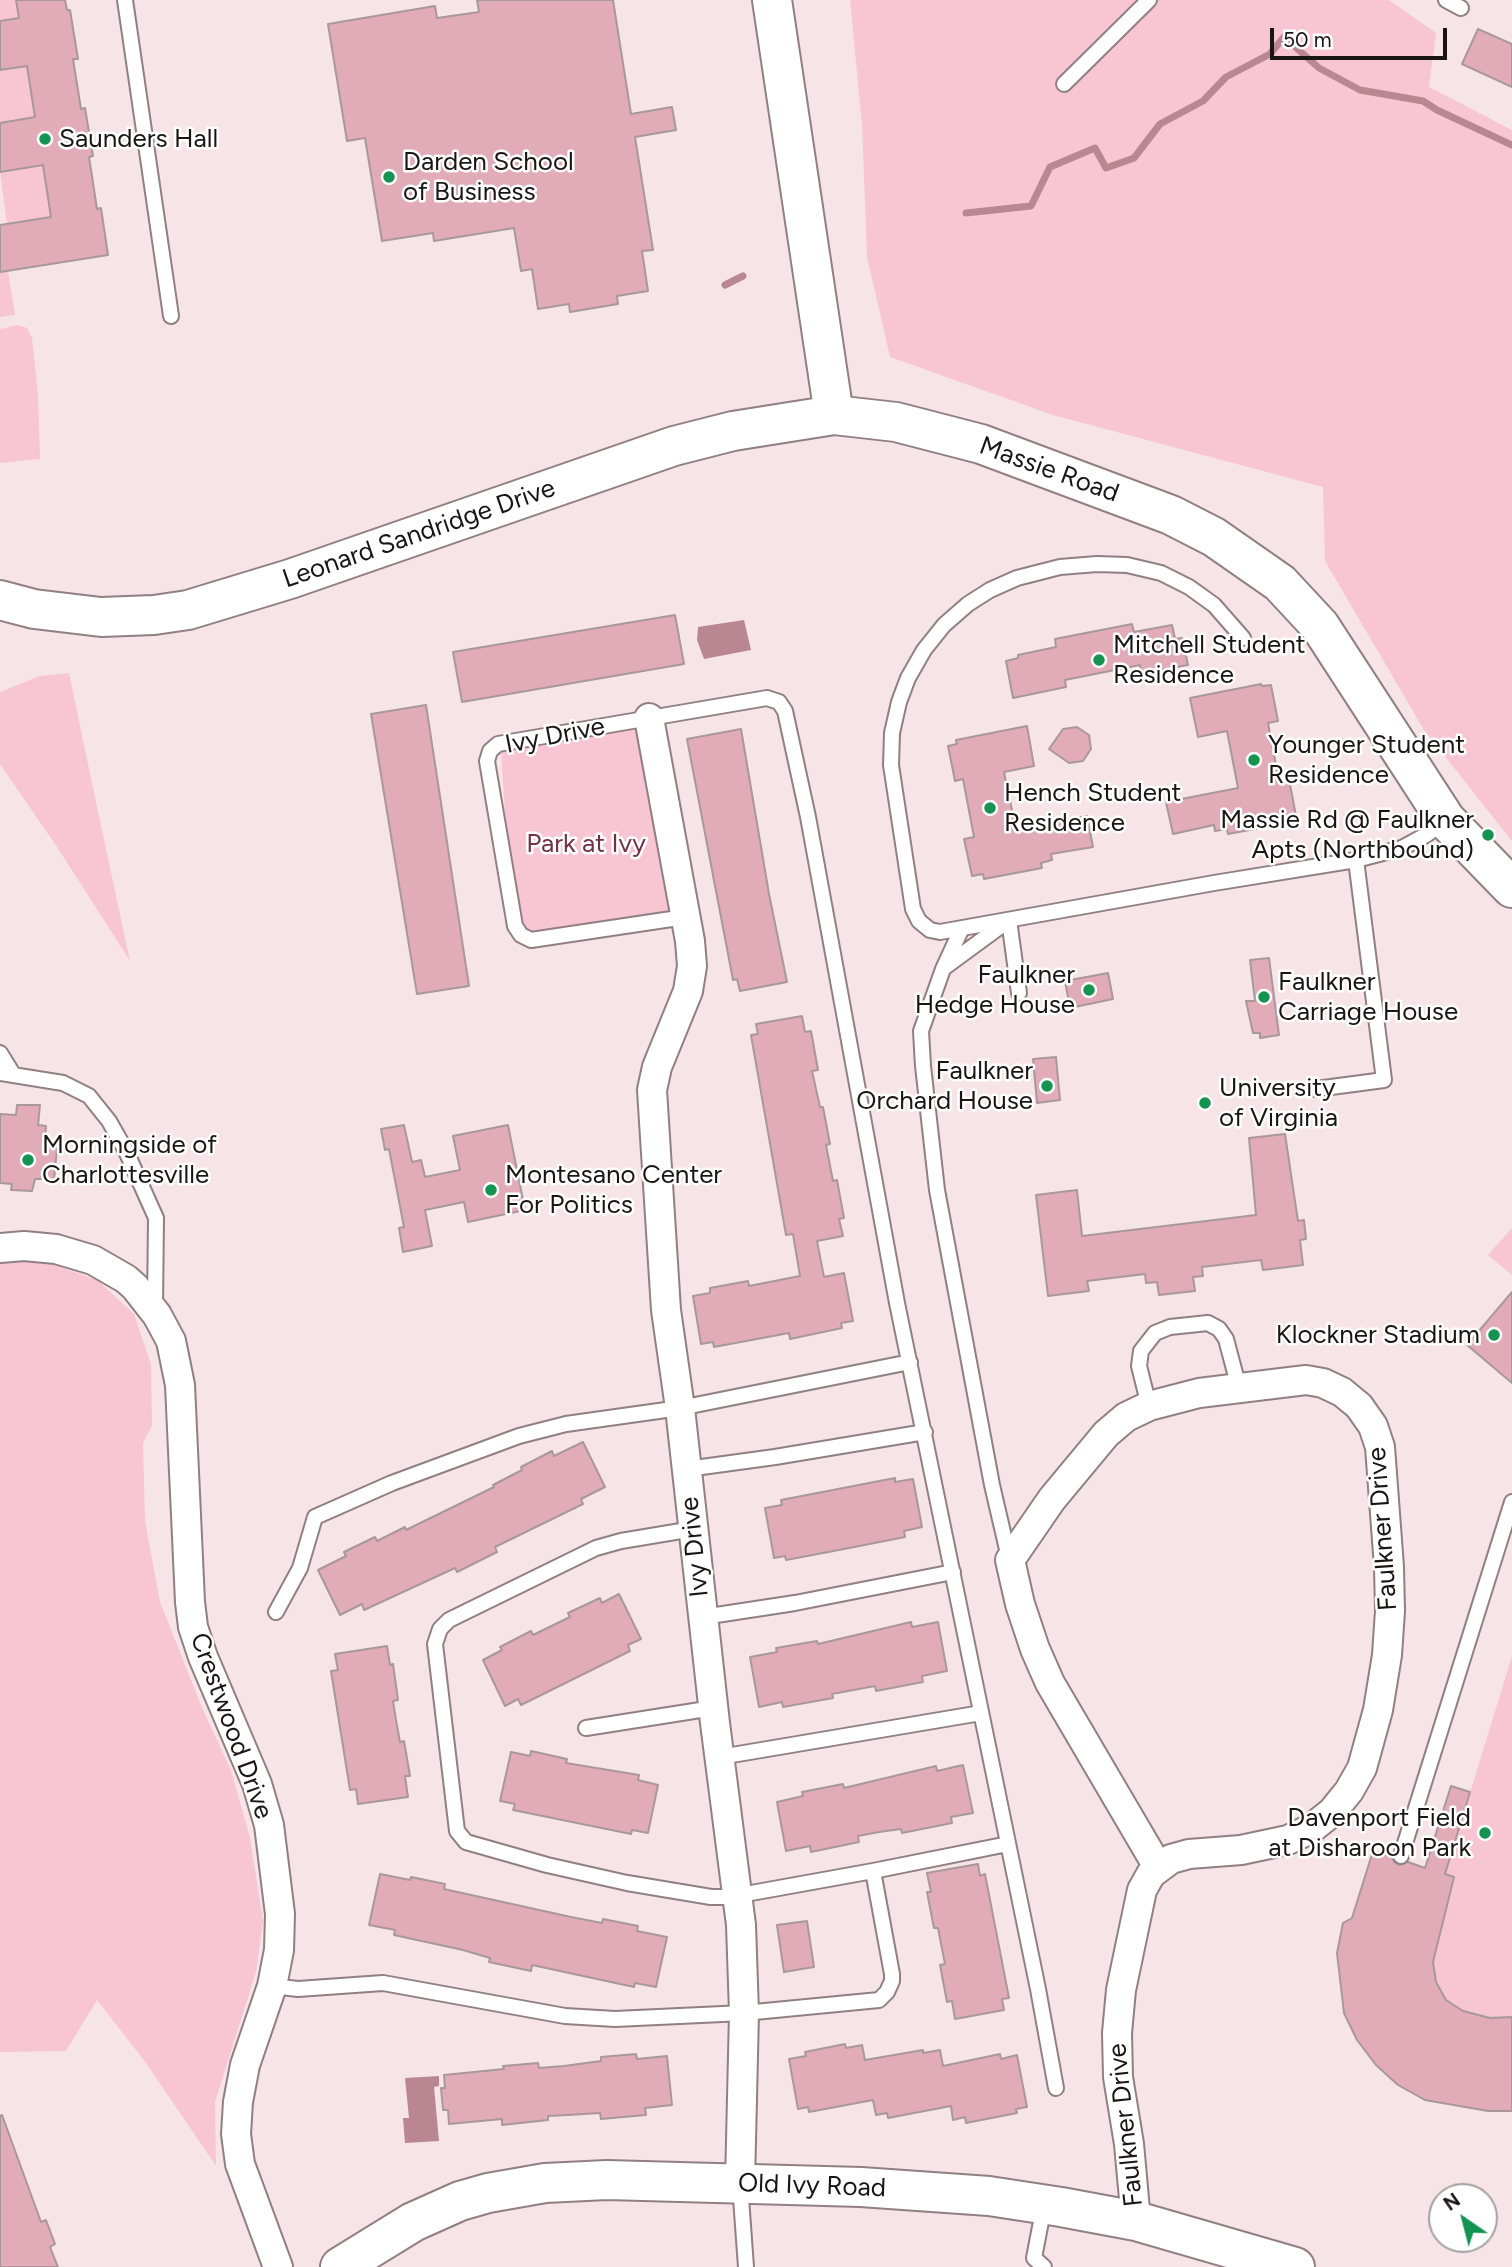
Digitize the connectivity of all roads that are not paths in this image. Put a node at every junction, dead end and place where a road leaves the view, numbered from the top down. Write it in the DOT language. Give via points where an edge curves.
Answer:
graph roads {
  1 [pos="125,0"];
  2 [pos="772,0"];
  3 [pos="1149,0"];
  4 [pos="1446,0"];
  5 [pos="1461,9"];
  6 [pos="1064,84"];
  7 [pos="172,316"];
  8 [pos="835,415"];
  9 [pos="0,600"];
  10 [pos="1243,638"];
  11 [pos="649,718"];
  12 [pos="1446,821"];
  13 [pos="1356,860"];
  14 [pos="1512,888"];
  15 [pos="685,917"];
  16 [pos="1009,920"];
  17 [pos="962,928"];
  18 [pos="943,969"];
  19 [pos="1019,993"];
  20 [pos="0,1053"];
  21 [pos="6,1073"];
  22 [pos="1316,1089"];
  23 [pos="0,1248"];
  24 [pos="155,1311"];
  25 [pos="910,1362"];
  26 [pos="1239,1388"];
  27 [pos="1149,1406"];
  28 [pos="680,1408"];
  29 [pos="925,1432"];
  30 [pos="687,1469"];
  31 [pos="1512,1502"];
  32 [pos="693,1529"];
  33 [pos="1010,1560"];
  34 [pos="953,1572"];
  35 [pos="276,1612"];
  36 [pos="703,1617"];
  37 [pos="713,1709"];
  38 [pos="981,1713"];
  39 [pos="586,1728"];
  40 [pos="720,1757"];
  41 [pos="1008,1844"];
  42 [pos="1401,1856"];
  43 [pos="1158,1867"];
  44 [pos="873,1871"];
  45 [pos="737,1895"];
  46 [pos="272,1986"];
  47 [pos="744,2013"];
  48 [pos="1056,2088"];
  49 [pos="740,2183"];
  50 [pos="1044,2204"];
  51 [pos="1136,2221"];
  52 [pos="1241,2260"];
  53 [pos="278,2267"];
  54 [pos="340,2267"];
  55 [pos="746,2267"];
  56 [pos="1044,2267"];
  57 [pos="1295,2267"];
  1 -- 7 [label="lane"];
  2 -- 8 [label="street"];
  3 -- 6 [label="lane"];
  4 -- 5 [label="lane"];
  8 -- 9 [label="street, Leonard Sandridge Drive" via="733,431 674,446 188,610 101,617"];
  8 -- 12 [label="street, Massie Road" via="895,422 981,444 1171,515 1243,556 1280,583 1320,626"];
  10 -- 17 [label="lane" via="1214,605 1189,586 1127,565 1060,567 1017,578 979,597 944,625 908,678 892,733 891,765 913,909 930,930"];
  11 -- 15 [label="street, Ivy Drive"];
  11 -- 15 [label="lane, Ivy Drive" via="498,744 490,751 487,761 515,926 531,940"];
  11 -- 25 [label="lane" via="767,698 779,702 785,711"];
  12 -- 13 [label="lane" via="1402,848"];
  12 -- 14 [label="street, Massie Road"];
  13 -- 16 [label="lane"];
  13 -- 22 [label="lane" via="1384,1080"];
  15 -- 28 [label="street, Ivy Drive" via="692,966 688,991 652,1090 666,1310"];
  16 -- 17 [label="lane"];
  16 -- 18 [label="lane"];
  16 -- 19 [label="lane"];
  17 -- 18 [label="lane"];
  18 -- 33 [label="lane" via="921,1031 937,1190"];
  20 -- 21 [label="lane"];
  21 -- 24 [label="lane" via="63,1083 89,1096 109,1121 156,1218"];
  23 -- 24 [label="street, Crestwood Drive" via="56,1249 93,1260 126,1279"];
  24 -- 46 [label="street, Crestwood Drive" via="171,1341 180,1385 193,1627 269,1825 280,1914"];
  25 -- 28 [label="lane"];
  25 -- 29 [label="lane"];
  26 -- 27 [label="street, Faulkner Drive"];
  26 -- 27 [label="lane" via="1219,1329 1208,1323 1170,1327 1156,1333 1141,1352 1139,1366"];
  26 -- 43 [label="street, Faulkner Drive" via="1306,1380 1323,1383 1359,1405 1373,1426 1380,1447 1389,1567 1390,1611 1382,1688 1362,1768 1332,1812 1312,1828 1288,1840 1189,1854"];
  27 -- 33 [label="street, Faulkner Drive" via="1106,1434 1052,1499"];
  28 -- 30 [label="street, Ivy Drive"];
  28 -- 35 [label="lane" via="566,1424 520,1436 315,1517 300,1568"];
  29 -- 30 [label="lane"];
  29 -- 34 [label="lane"];
  30 -- 32 [label="street, Ivy Drive"];
  31 -- 42 [label="lane"];
  32 -- 36 [label="street, Ivy Drive"];
  32 -- 45 [label="lane" via="596,1548 449,1620 440,1629 435,1644 457,1831 466,1842 547,1865 711,1897"];
  33 -- 43 [label="street" via="1020,1604 1050,1683"];
  34 -- 36 [label="lane"];
  34 -- 38 [label="lane"];
  36 -- 37 [label="street, Ivy Drive"];
  37 -- 39 [label="lane"];
  37 -- 40 [label="street, Ivy Drive"];
  38 -- 40 [label="lane"];
  38 -- 41 [label="lane"];
  40 -- 45 [label="street, Ivy Drive"];
  41 -- 44 [label="lane"];
  41 -- 48 [label="lane"];
  43 -- 51 [label="street, Faulkner Drive" via="1142,1889 1117,2033"];
  44 -- 45 [label="lane"];
  44 -- 47 [label="lane" via="892,1974 887,1992 879,2000"];
  45 -- 47 [label="street, Ivy Drive"];
  46 -- 47 [label="lane" via="298,1989 383,1983 590,2018"];
  46 -- 53 [label="street, Crestwood Drive" via="245,2065 236,2134 240,2164"];
  47 -- 49 [label="street, Ivy Drive"];
  49 -- 50 [label="street, Old Ivy Road" via="861,2187"];
  49 -- 54 [label="street, Old Ivy Road" via="607,2180 545,2183 488,2193 412,2221"];
  49 -- 55 [label="lane"];
  50 -- 51 [label="street, Old Ivy Road"];
  50 -- 56 [label="lane" via="1034,2258"];
  51 -- 52 [label="street, Old Ivy Road"];
  52 -- 57 [label="street, Old Ivy Road"];
}
